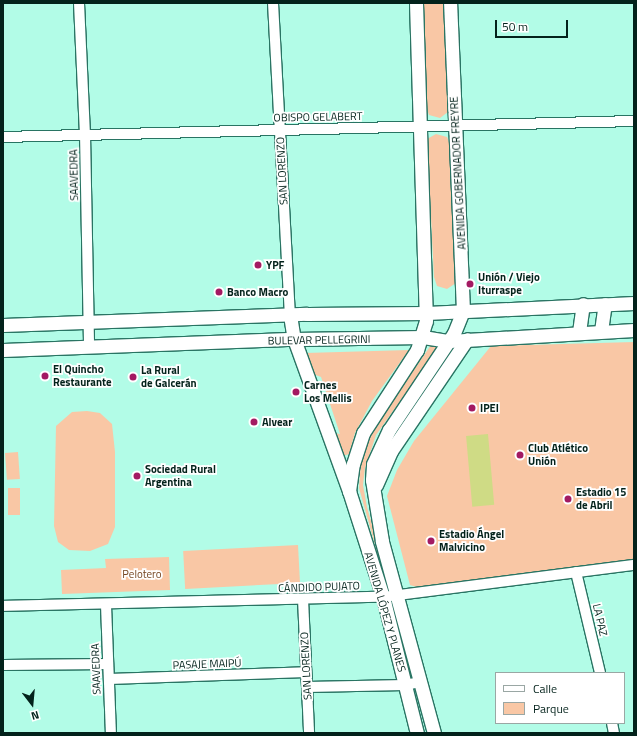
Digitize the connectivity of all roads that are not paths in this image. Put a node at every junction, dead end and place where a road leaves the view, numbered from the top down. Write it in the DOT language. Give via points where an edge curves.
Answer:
graph roads {
  1 [pos="79,3"];
  2 [pos="273,3"];
  3 [pos="416,3"];
  4 [pos="450,3"];
  5 [pos="634,121"];
  6 [pos="455,124"];
  7 [pos="421,126"];
  8 [pos="280,130"];
  9 [pos="85,134"];
  10 [pos="3,137"];
  11 [pos="634,303"];
  12 [pos="583,304"];
  13 [pos="605,304"];
  14 [pos="463,311"];
  15 [pos="427,313"];
  16 [pos="290,315"];
  17 [pos="89,322"];
  18 [pos="3,325"];
  19 [pos="634,330"];
  20 [pos="601,331"];
  21 [pos="579,332"];
  22 [pos="423,337"];
  23 [pos="467,339"];
  24 [pos="294,340"];
  25 [pos="449,340"];
  26 [pos="89,348"];
  27 [pos="3,350"];
  28 [pos="349,492"];
  29 [pos="374,493"];
  30 [pos="634,565"];
  31 [pos="576,572"];
  32 [pos="398,596"];
  33 [pos="383,597"];
  34 [pos="303,599"];
  35 [pos="106,605"];
  36 [pos="3,606"];
  37 [pos="108,664"];
  38 [pos="3,665"];
  39 [pos="306,672"];
  40 [pos="600,672"];
  41 [pos="109,679"];
  42 [pos="421,682"];
  43 [pos="405,685"];
  44 [pos="307,687"];
  45 [pos="111,733"];
  46 [pos="309,733"];
  47 [pos="417,733"];
  48 [pos="434,733"];
  1 -- 9 [label="street, SAAVEDRA"];
  2 -- 8 [label="street, SAN LORENZO"];
  3 -- 7 [label="main road"];
  4 -- 6 [label="main road, AVENIDA GOBERNADOR FREYRE"];
  5 -- 6 [label="street, OBISPO GELABERT"];
  6 -- 7 [label="street, OBISPO GELABERT"];
  6 -- 14 [label="main road, AVENIDA GOBERNADOR FREYRE"];
  7 -- 8 [label="street, OBISPO GELABERT"];
  7 -- 15 [label="main road"];
  8 -- 9 [label="street, OBISPO GELABERT"];
  8 -- 16 [label="street, SAN LORENZO"];
  9 -- 10 [label="street, OBISPO GELABERT"];
  9 -- 17 [label="street, SAAVEDRA"];
  11 -- 13 [label="main road"];
  12 -- 13 [label="main road"];
  12 -- 14 [label="main road"];
  12 -- 21 [label="main road"];
  13 -- 20 [label="main road"];
  14 -- 15 [label="main road"];
  14 -- 25 [label="main road, AVENIDA GOBERNADOR FREYRE"];
  15 -- 16 [label="main road"];
  15 -- 22 [label="main road"];
  16 -- 17 [label="main road"];
  16 -- 24 [label="main road, SAN LORENZO"];
  17 -- 18 [label="main road"];
  17 -- 26 [label="street, SAAVEDRA"];
  19 -- 20 [label="main road, BULEVAR PELLEGRINI"];
  20 -- 21 [label="main road, BULEVAR PELLEGRINI"];
  21 -- 23 [label="main road, BULEVAR PELLEGRINI"];
  22 -- 24 [label="main road, BULEVAR PELLEGRINI"];
  22 -- 25 [label="main road, BULEVAR PELLEGRINI"];
  22 -- 28 [label="main road, AVENIDA LÓPEZ Y PLANES" via="363,433 353,464"];
  23 -- 25 [label="main road, BULEVAR PELLEGRINI"];
  23 -- 29 [label="main road" via="391,451"];
  24 -- 26 [label="main road, BULEVAR PELLEGRINI"];
  24 -- 28 [label="main road, AVENIDA LÓPEZ Y PLANES"];
  25 -- 29 [label="main road, AVENIDA LÓPEZ Y PLANES" via="388,430 373,464"];
  26 -- 27 [label="main road, BULEVAR PELLEGRINI"];
  28 -- 33 [label="main road, AVENIDA LÓPEZ Y PLANES"];
  29 -- 32 [label="main road, AVENIDA LÓPEZ Y PLANES" via="379,528"];
  30 -- 31 [label="street, CÁNDIDO PUJATO"];
  31 -- 32 [label="street, CÁNDIDO PUJATO"];
  31 -- 40 [label="street, LA PAZ"];
  32 -- 33 [label="street, CÁNDIDO PUJATO"];
  32 -- 42 [label="main road, AVENIDA LÓPEZ Y PLANES"];
  33 -- 34 [label="street, CÁNDIDO PUJATO"];
  33 -- 43 [label="main road, AVENIDA LÓPEZ Y PLANES"];
  34 -- 35 [label="street, CÁNDIDO PUJATO"];
  34 -- 39 [label="street, SAN LORENZO"];
  35 -- 36 [label="street, CÁNDIDO PUJATO"];
  35 -- 37 [label="street, SAAVEDRA"];
  37 -- 38 [label="street"];
  37 -- 41 [label="street, SAAVEDRA"];
  39 -- 41 [label="street, PASAJE MAIPÚ"];
  39 -- 44 [label="street, SAN LORENZO"];
  41 -- 45 [label="street, SAAVEDRA"];
  42 -- 43 [label="street"];
  42 -- 48 [label="main road, AVENIDA LÓPEZ Y PLANES"];
  43 -- 44 [label="street"];
  43 -- 47 [label="main road, AVENIDA LÓPEZ Y PLANES"];
  44 -- 46 [label="street, SAN LORENZO"];
}
